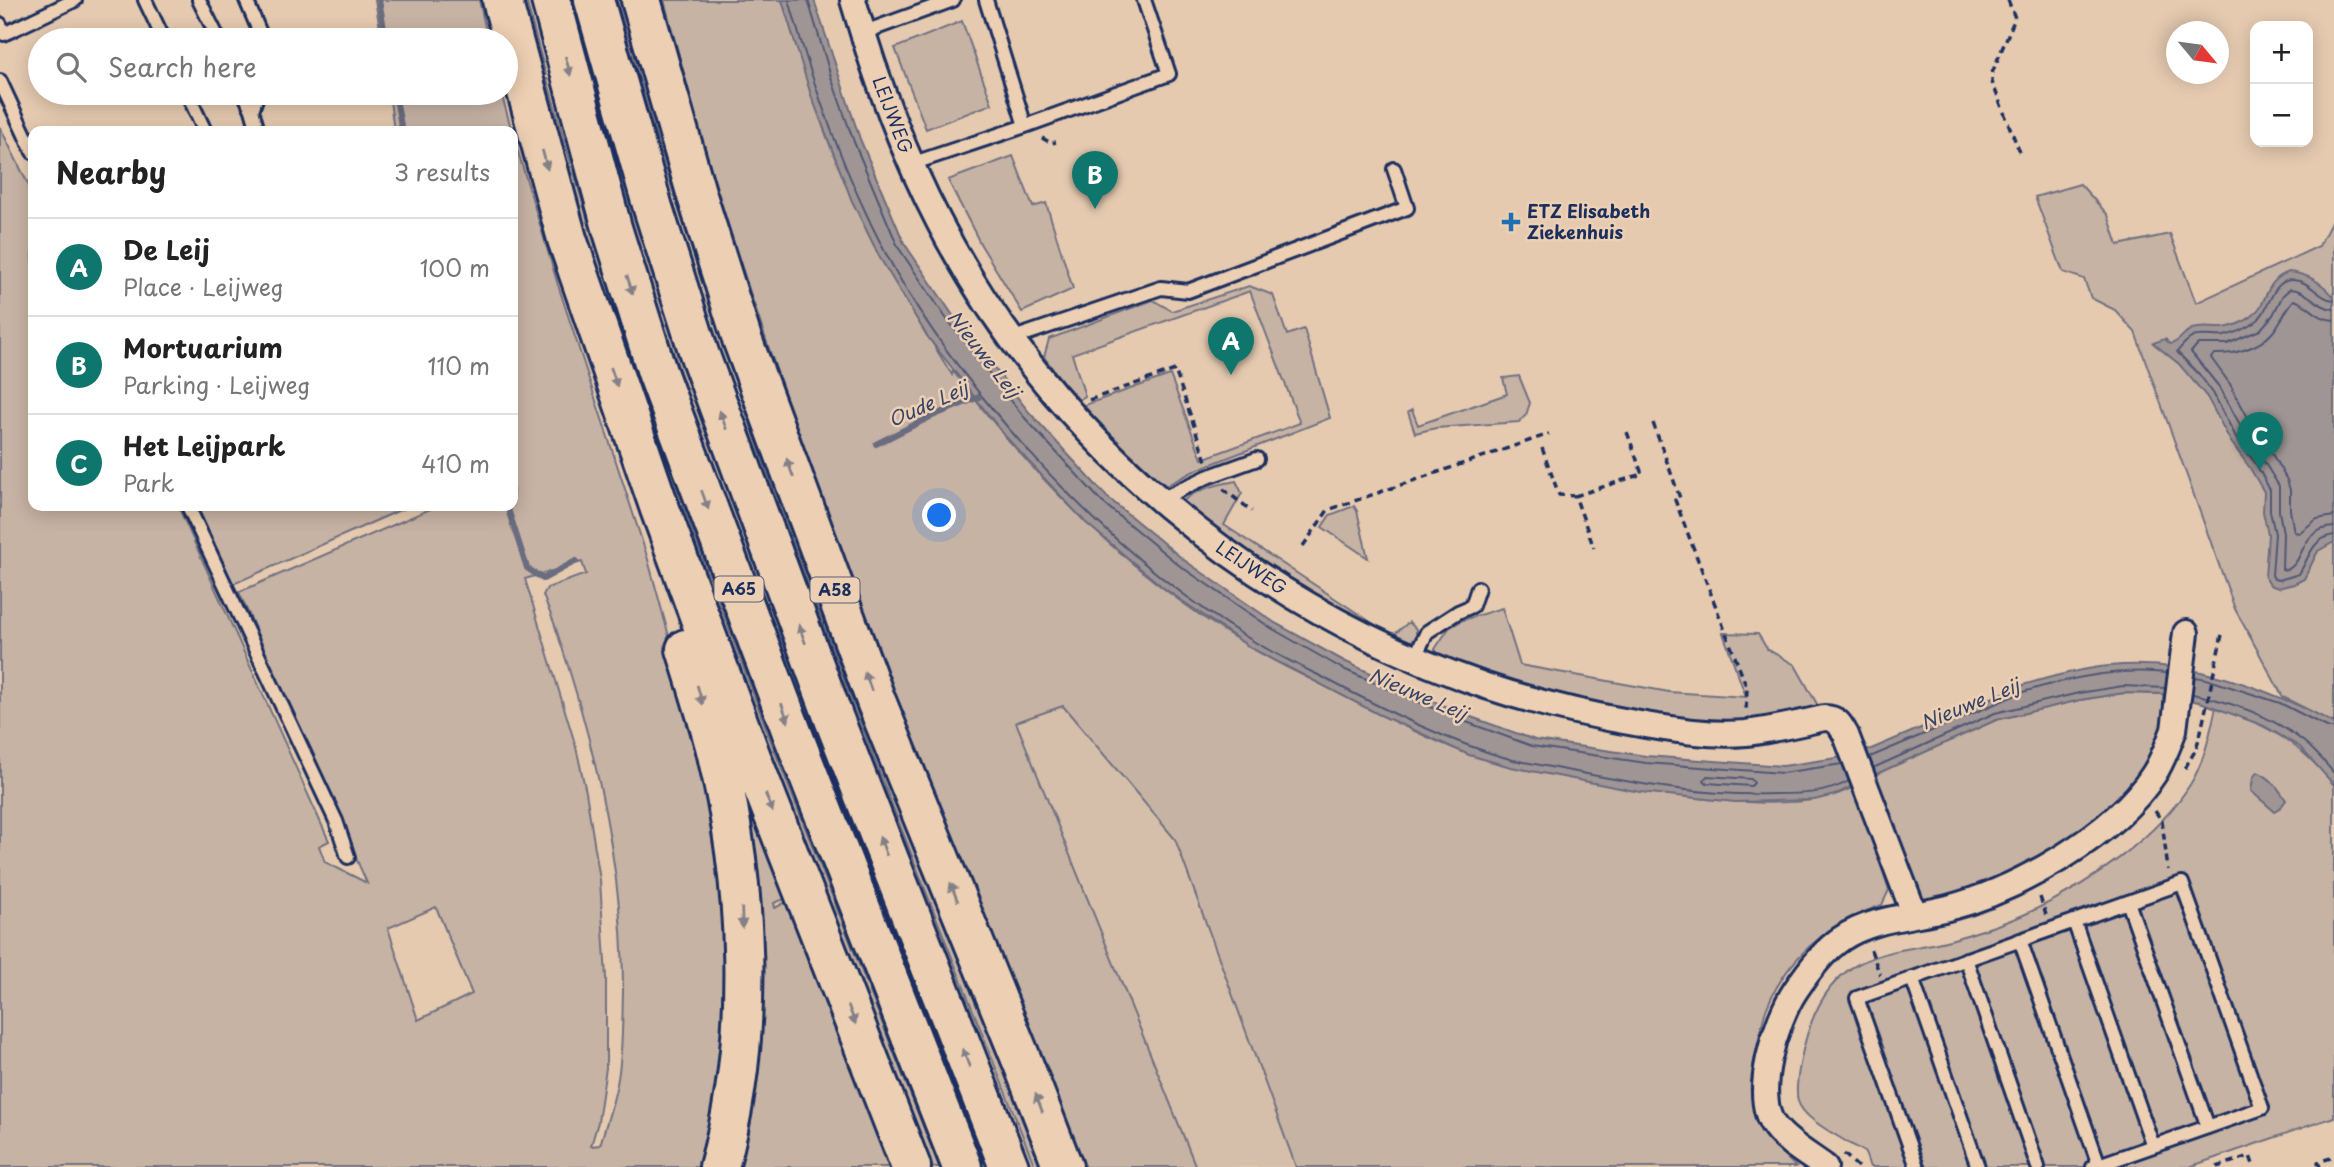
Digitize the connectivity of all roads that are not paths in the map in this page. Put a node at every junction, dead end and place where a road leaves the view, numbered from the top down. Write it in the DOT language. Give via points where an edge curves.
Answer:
graph roads {
  1 [pos="75,0"];
  2 [pos="145,0"];
  3 [pos="199,0"];
  4 [pos="246,0"];
  5 [pos="502,0"];
  6 [pos="551,0"];
  7 [pos="594,0"];
  8 [pos="641,0"];
  9 [pos="853,0"];
  10 [pos="953,0"];
  11 [pos="986,0"];
  12 [pos="1144,0"];
  13 [pos="928,4"];
  14 [pos="0,24"];
  15 [pos="158,28"];
  16 [pos="213,28"];
  17 [pos="258,28"];
  18 [pos="510,28"];
  19 [pos="862,33"];
  20 [pos="518,59"];
  21 [pos="0,81"];
  22 [pos="193,105"];
  23 [pos="250,105"];
  24 [pos="254,105"];
  25 [pos="252,110"];
  26 [pos="203,126"];
  27 [pos="257,126"];
  28 [pos="1026,126"];
  29 [pos="28,141"];
  30 [pos="911,164"];
  31 [pos="1394,169"];
  32 [pos="1011,339"];
  33 [pos="1257,459"];
  34 [pos="1159,500"];
  35 [pos="660,509"];
  36 [pos="190,511"];
  37 [pos="1478,588"];
  38 [pos="2186,633"];
  39 [pos="1414,659"];
  40 [pos="348,857"];
  41 [pos="2128,902"];
  42 [pos="1914,913"];
  43 [pos="2074,921"];
  44 [pos="2020,940"];
  45 [pos="1966,959"];
  46 [pos="1912,978"];
  47 [pos="2208,1127"];
  48 [pos="2153,1146"];
  49 [pos="1834,1160"];
  50 [pos="2096,1166"];
  51 [pos="719,1167"];
  52 [pos="911,1167"];
  53 [pos="962,1167"];
  54 [pos="1009,1167"];
  55 [pos="1063,1167"];
  56 [pos="1917,1167"];
  57 [pos="1978,1167"];
  58 [pos="2038,1167"];
  1 -- 14 [label="lane" via="4,34"];
  2 -- 15 [label="lane"];
  3 -- 16 [label="lane"];
  4 -- 17 [label="lane"];
  5 -- 18 [label="highway, one-way"];
  6 -- 53 [label="highway, A65, one-way" via="612,228 657,372"];
  54 -- 7 [label="highway, A65, one-way" via="839,732 699,353"];
  55 -- 8 [label="highway, A58, one-way" via="876,701 743,339"];
  9 -- 19 [label="street, LEIJWEG"];
  10 -- 13 [label="lane"];
  11 -- 28 [label="lane"];
  12 -- 28 [label="lane" via="1169,74"];
  13 -- 19 [label="lane"];
  19 -- 30 [label="street, LEIJWEG"];
  20 -- 35 [label="highway, one-way" via="567,239"];
  21 -- 29 [label="lane"];
  22 -- 26 [label="lane"];
  23 -- 25 [label="lane"];
  24 -- 25 [label="lane"];
  25 -- 27 [label="lane"];
  28 -- 30 [label="lane"];
  30 -- 32 [label="street, LEIJWEG" via="940,224"];
  31 -- 32 [label="lane" via="1407,208 1188,292 1161,288"];
  32 -- 34 [label="street, LEIJWEG" via="1094,438"];
  33 -- 34 [label="lane"];
  34 -- 39 [label="street, LEIJWEG" via="1272,584"];
  35 -- 51 [label="highway, one-way" via="669,591 715,746 741,908 738,1070"];
  35 -- 52 [label="highway, one-way"];
  36 -- 40 [label="lane" via="336,821"];
  37 -- 39 [label="lane" via="1472,606 1427,632"];
  38 -- 42 [label="street" via="2174,730 2154,774 2132,801 2108,825 2060,858 2006,887 1948,908"];
  39 -- 42 [label="street, LEIJWEG" via="1513,695 1670,729 1745,733 1831,718 1846,735"];
  41 -- 43 [label="lane"];
  41 -- 47 [label="lane"];
  41 -- 47 [label="lane" via="2182,883 2262,1108"];
  42 -- 49 [label="street" via="1841,939 1795,991 1782,1016 1770,1055 1766,1108 1774,1127"];
  43 -- 44 [label="lane"];
  43 -- 48 [label="lane"];
  44 -- 45 [label="lane"];
  44 -- 50 [label="lane"];
  45 -- 46 [label="lane"];
  45 -- 58 [label="lane"];
  46 -- 56 [label="lane" via="1857,998"];
  46 -- 57 [label="lane"];
  47 -- 48 [label="lane"];
  48 -- 50 [label="lane"];
}
